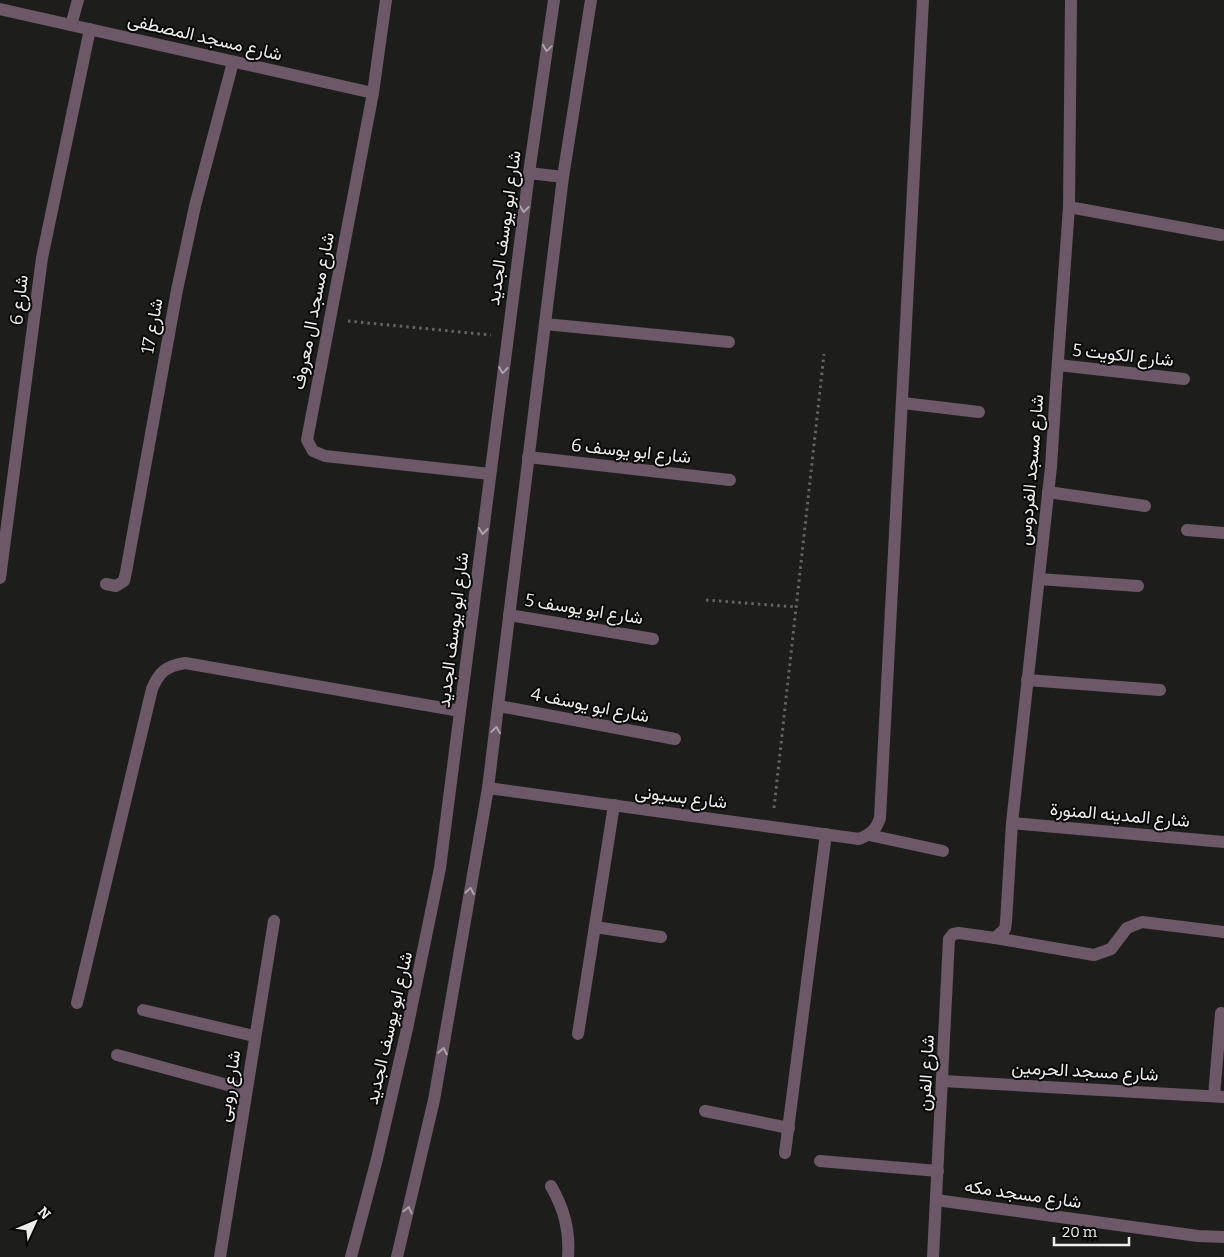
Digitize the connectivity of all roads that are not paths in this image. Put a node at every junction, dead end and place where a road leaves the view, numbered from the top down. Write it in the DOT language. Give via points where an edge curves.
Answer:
graph roads {
  1 [pos="78,0"];
  2 [pos="386,0"];
  3 [pos="554,0"];
  4 [pos="591,0"];
  5 [pos="923,0"];
  6 [pos="1071,0"];
  7 [pos="0,9"];
  8 [pos="71,25"];
  9 [pos="90,29"];
  10 [pos="233,62"];
  11 [pos="373,93"];
  12 [pos="529,173"];
  13 [pos="563,177"];
  14 [pos="1069,207"];
  15 [pos="1221,235"];
  16 [pos="545,324"];
  17 [pos="729,342"];
  18 [pos="1058,365"];
  19 [pos="1184,379"];
  20 [pos="903,403"];
  21 [pos="979,412"];
  22 [pos="528,457"];
  23 [pos="490,474"];
  24 [pos="730,480"];
  25 [pos="1048,492"];
  26 [pos="1145,506"];
  27 [pos="1187,530"];
  28 [pos="1224,533"];
  29 [pos="0,578"];
  30 [pos="1039,579"];
  31 [pos="106,584"];
  32 [pos="1138,586"];
  33 [pos="509,615"];
  34 [pos="653,639"];
  35 [pos="1027,680"];
  36 [pos="1160,690"];
  37 [pos="499,706"];
  38 [pos="460,711"];
  39 [pos="675,739"];
  40 [pos="488,788"];
  41 [pos="614,805"];
  42 [pos="1012,823"];
  43 [pos="826,834"];
  44 [pos="869,835"];
  45 [pos="1224,842"];
  46 [pos="943,851"];
  47 [pos="274,921"];
  48 [pos="595,927"];
  49 [pos="1224,932"];
  50 [pos="661,937"];
  51 [pos="995,938"];
  52 [pos="77,1003"];
  53 [pos="143,1010"];
  54 [pos="1221,1013"];
  55 [pos="578,1034"];
  56 [pos="254,1036"];
  57 [pos="117,1055"];
  58 [pos="943,1081"];
  59 [pos="246,1090"];
  60 [pos="1219,1097"];
  61 [pos="705,1111"];
  62 [pos="789,1128"];
  63 [pos="786,1153"];
  64 [pos="820,1161"];
  65 [pos="938,1170"];
  66 [pos="551,1186"];
  67 [pos="936,1200"];
  68 [pos="1224,1238"];
  69 [pos="220,1257"];
  70 [pos="351,1257"];
  71 [pos="397,1257"];
  72 [pos="568,1257"];
  73 [pos="935,1257"];
  1 -- 8 [label="street"];
  2 -- 11 [label="street, شارع مسجد ال معروف"];
  3 -- 12 [label="street, شارع ابو يوسف الجديد, one-way"];
  4 -- 13 [label="street"];
  5 -- 20 [label="street"];
  6 -- 14 [label="street, شارع مسجد الفردوس"];
  7 -- 8 [label="street, شارع مسجد المصطفى"];
  8 -- 9 [label="street, شارع مسجد المصطفى"];
  9 -- 10 [label="street, شارع مسجد المصطفى"];
  9 -- 29 [label="street, شارع 6" via="42,258"];
  10 -- 11 [label="street, شارع مسجد المصطفى"];
  10 -- 31 [label="street, شارع 17" via="195,206 177,290 124,581 116,586"];
  11 -- 23 [label="street, شارع مسجد ال معروف" via="306,440 313,450 325,456"];
  12 -- 13 [label="street"];
  12 -- 23 [label="street, شارع ابو يوسف الجديد, one-way"];
  13 -- 16 [label="street"];
  14 -- 15 [label="street"];
  14 -- 18 [label="street, شارع مسجد الفردوس"];
  16 -- 17 [label="street"];
  16 -- 22 [label="street"];
  18 -- 19 [label="street, شارع الكويت 5"];
  18 -- 25 [label="street, شارع مسجد الفردوس"];
  20 -- 21 [label="street"];
  20 -- 44 [label="street" via="880,818"];
  22 -- 24 [label="street, شارع ابو يوسف 6"];
  22 -- 33 [label="street"];
  23 -- 38 [label="street, شارع ابو يوسف الجديد, one-way"];
  25 -- 26 [label="street"];
  25 -- 30 [label="street, شارع مسجد الفردوس"];
  27 -- 28 [label="street"];
  30 -- 32 [label="street"];
  30 -- 35 [label="street, شارع مسجد الفردوس"];
  33 -- 34 [label="street, شارع ابو يوسف 5"];
  33 -- 37 [label="street"];
  35 -- 36 [label="street"];
  35 -- 42 [label="street, شارع مسجد الفردوس"];
  37 -- 39 [label="street, شارع ابو يوسف 4"];
  40 -- 37 [label="street, one-way"];
  38 -- 52 [label="street" via="185,663 170,666 158,675"];
  38 -- 70 [label="street, شارع ابو يوسف الجديد" via="440,868 425,947 377,1159"];
  40 -- 41 [label="street, شارع بسيونى"];
  71 -- 40 [label="street, one-way" via="434,1100"];
  41 -- 43 [label="street, شارع بسيونى"];
  41 -- 48 [label="street"];
  42 -- 45 [label="street, شارع المدينه المنورة"];
  42 -- 51 [label="street, شارع مسجد الفردوس" via="1005,929"];
  43 -- 44 [label="street, شارع بسيونى" via="859,839"];
  43 -- 62 [label="street"];
  44 -- 46 [label="street, شارع بسيونى"];
  47 -- 56 [label="street, شارع روبى"];
  48 -- 50 [label="street"];
  48 -- 55 [label="street"];
  49 -- 51 [label="street" via="1142,922 1128,928 1111,949 1094,955"];
  51 -- 58 [label="street, شارع الفرن" via="960,933 949,939"];
  53 -- 56 [label="street"];
  54 -- 60 [label="street"];
  56 -- 59 [label="street, شارع روبى"];
  57 -- 59 [label="street"];
  58 -- 60 [label="street, شارع مسجد الحرمين"];
  58 -- 65 [label="street, شارع الفرن"];
  59 -- 69 [label="street, شارع روبى"];
  61 -- 62 [label="street"];
  62 -- 63 [label="street"];
  64 -- 65 [label="street"];
  65 -- 67 [label="street, شارع الفرن"];
  66 -- 72 [label="street" via="562,1206 568,1228"];
  67 -- 68 [label="street, شارع مسجد مكه"];
  67 -- 73 [label="street, شارع الفرن"];
}
